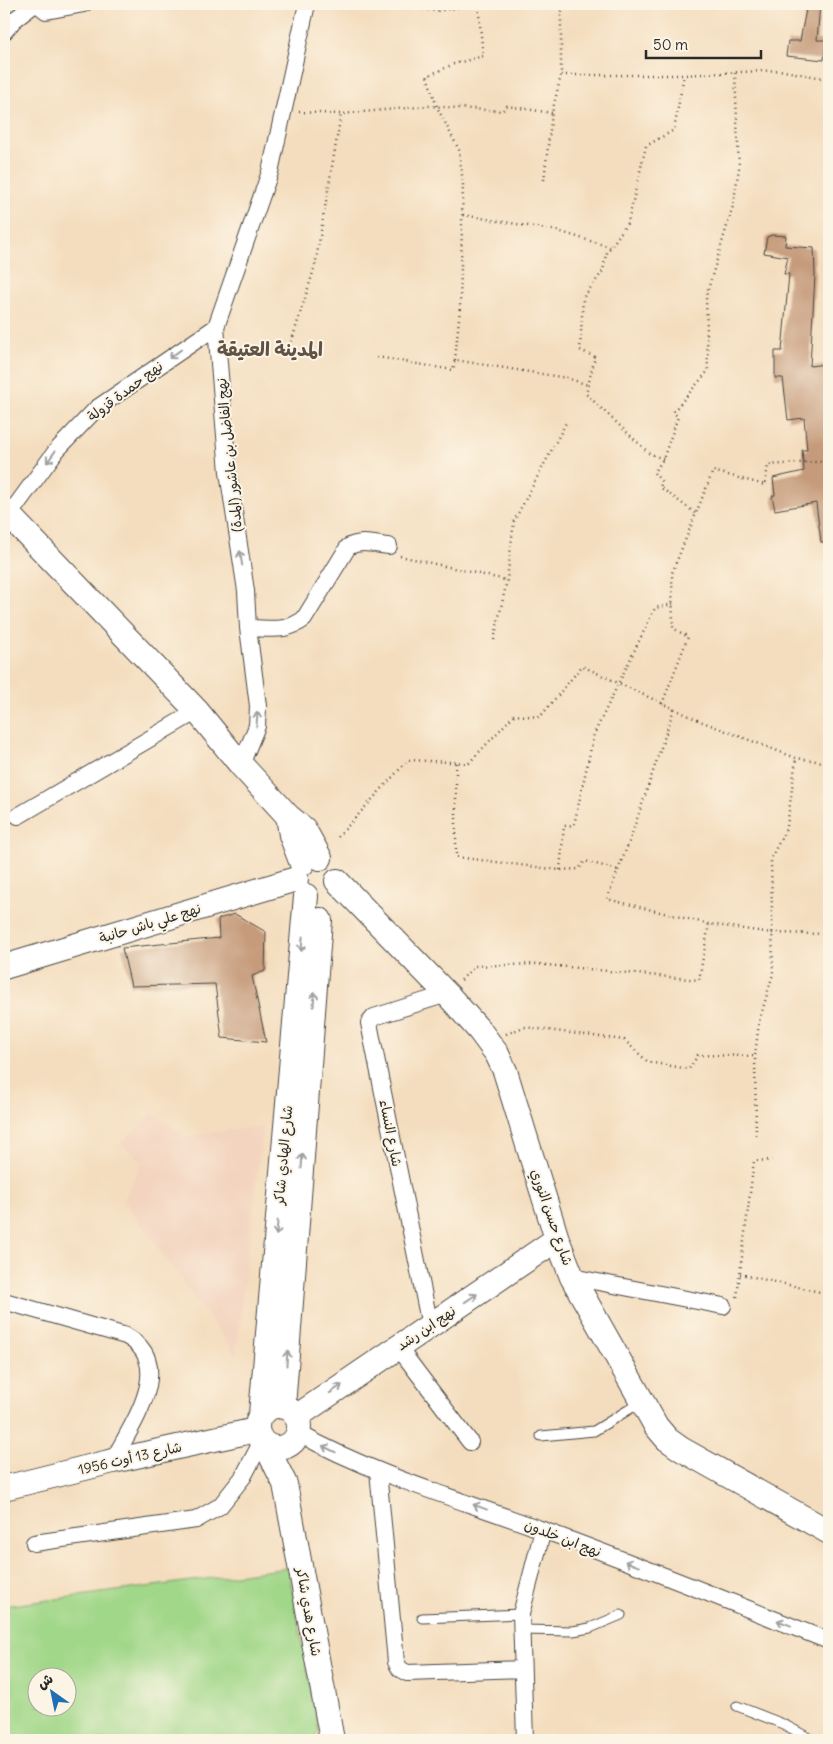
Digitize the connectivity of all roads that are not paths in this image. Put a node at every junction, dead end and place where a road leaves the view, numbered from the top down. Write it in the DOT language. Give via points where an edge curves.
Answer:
graph roads {
  1 [pos="36,4"];
  2 [pos="84,4"];
  3 [pos="307,4"];
  4 [pos="4,32"];
  5 [pos="216,327"];
  6 [pos="6,516"];
  7 [pos="389,546"];
  8 [pos="248,628"];
  9 [pos="197,711"];
  10 [pos="241,765"];
  11 [pos="18,816"];
  12 [pos="314,879"];
  13 [pos="4,967"];
  14 [pos="447,994"];
  15 [pos="557,1240"];
  16 [pos="572,1276"];
  17 [pos="4,1301"];
  18 [pos="723,1306"];
  19 [pos="430,1326"];
  20 [pos="398,1348"];
  21 [pos="641,1402"];
  22 [pos="293,1424"];
  23 [pos="261,1432"];
  24 [pos="542,1436"];
  25 [pos="470,1442"];
  26 [pos="113,1461"];
  27 [pos="378,1471"];
  28 [pos="286,1484"];
  29 [pos="4,1488"];
  30 [pos="543,1530"];
  31 [pos="829,1532"];
  32 [pos="34,1543"];
  33 [pos="621,1614"];
  34 [pos="422,1618"];
  35 [pos="520,1622"];
  36 [pos="829,1641"];
  37 [pos="522,1669"];
  38 [pos="737,1706"];
  39 [pos="332,1740"];
  40 [pos="525,1740"];
  41 [pos="813,1740"];
  1 -- 2 [label="street" via="46,11"];
  1 -- 4 [label="street"];
  3 -- 5 [label="street, نهج الفاضل بن عاشور (المدة)" via="270,172"];
  5 -- 6 [label="street, نهج حمدة قزولة, one-way" via="97,408 56,451"];
  8 -- 5 [label="street, نهج الفاضل بن عاشور (المدة), one-way" via="246,591 228,472"];
  6 -- 9 [label="street, شارع حسن النوري"];
  7 -- 8 [label="street" via="362,543 348,547 304,619 294,626 288,629"];
  10 -- 8 [label="street, نهج الفاضل بن عاشور (المدة), one-way" via="257,726 258,706"];
  9 -- 10 [label="street, شارع حسن النوري"];
  9 -- 11 [label="street"];
  10 -- 12 [label="street, شارع حسن النوري" via="304,829"];
  12 -- 13 [label="street, نهج علي باش حانبة"];
  12 -- 14 [label="street, شارع حسن النوري"];
  22 -- 12 [label="street, شارع الهادي شاكر, one-way"];
  12 -- 23 [label="street, شارع الهادي شاكر, one-way"];
  14 -- 15 [label="street, شارع حسن النوري" via="488,1042 506,1071"];
  14 -- 19 [label="street, شارع النساء" via="374,1017 369,1023"];
  15 -- 16 [label="street, شارع حسن النوري"];
  19 -- 15 [label="street, نهج ابن رشد, one-way"];
  16 -- 18 [label="street"];
  16 -- 21 [label="street, شارع حسن النوري"];
  17 -- 26 [label="street" via="126,1336 134,1340 141,1350 149,1370 148,1393"];
  19 -- 20 [label="street, نهج ابن رشد"];
  22 -- 20 [label="street, نهج ابن رشد, one-way"];
  20 -- 25 [label="street"];
  21 -- 24 [label="lane" via="594,1431"];
  21 -- 31 [label="street, شارع حسن النوري" via="667,1439"];
  22 -- 23 [label="street" via="280,1448"];
  22 -- 23 [label="street" via="267,1409"];
  27 -- 22 [label="street, نهج ابن خلدون, one-way" via="328,1449"];
  22 -- 28 [label="street, شارع الهادي شاكر"];
  23 -- 26 [label="street, شارع 13 أوت 1956"];
  23 -- 28 [label="street"];
  23 -- 32 [label="street" via="243,1477 220,1506 202,1518"];
  26 -- 29 [label="street, شارع 13 أوت 1956"];
  30 -- 27 [label="street, نهج ابن خلدون, one-way"];
  27 -- 37 [label="street" via="396,1662 400,1668 407,1672"];
  28 -- 39 [label="street, شارع هدي شاكر"];
  30 -- 35 [label="street"];
  36 -- 30 [label="street, نهج ابن خلدون, one-way"];
  33 -- 35 [label="lane" via="590,1628 573,1630"];
  34 -- 35 [label="lane"];
  35 -- 37 [label="street"];
  37 -- 40 [label="street"];
  38 -- 41 [label="lane"];
}
